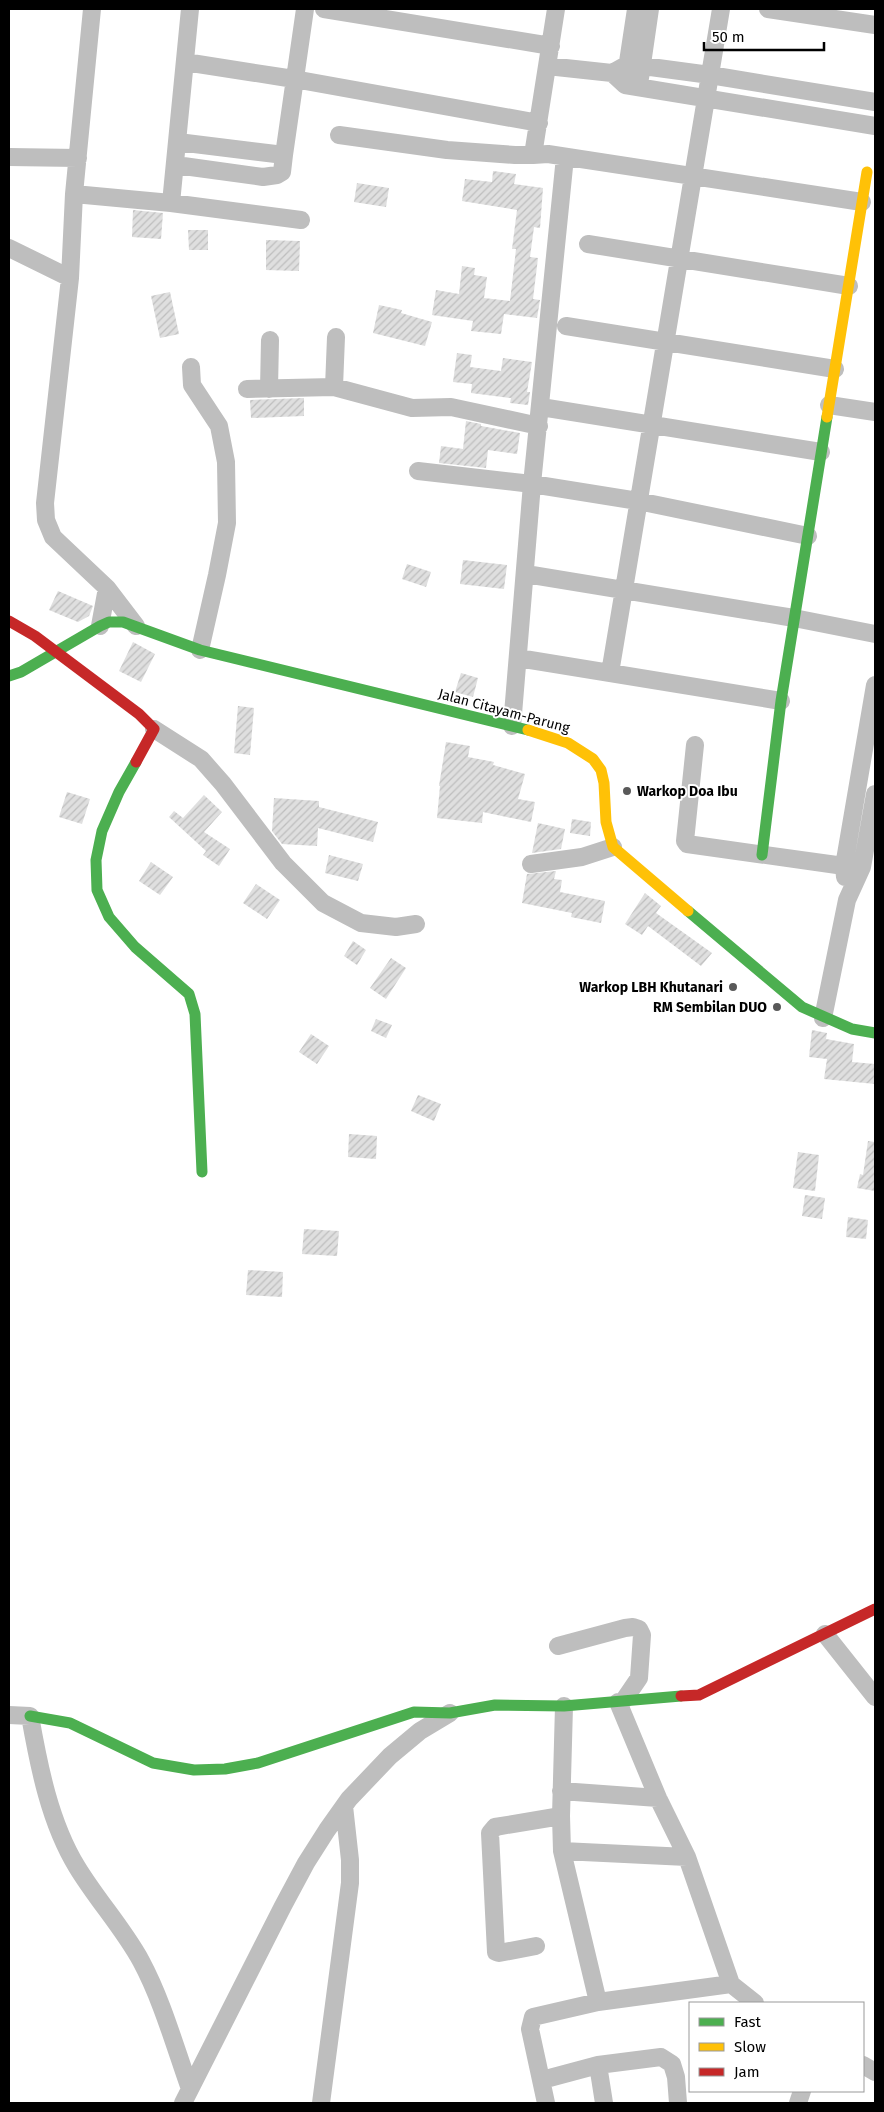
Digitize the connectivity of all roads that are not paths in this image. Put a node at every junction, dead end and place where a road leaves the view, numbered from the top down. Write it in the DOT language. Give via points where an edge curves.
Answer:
graph roads {
  1 [pos="92,9"];
  2 [pos="190,9"];
  3 [pos="305,9"];
  4 [pos="324,9"];
  5 [pos="556,9"];
  6 [pos="636,9"];
  7 [pos="650,9"];
  8 [pos="721,9"];
  9 [pos="768,9"];
  10 [pos="875,25"];
  11 [pos="551,46"];
  12 [pos="185,62"];
  13 [pos="634,65"];
  14 [pos="548,66"];
  15 [pos="710,75"];
  16 [pos="294,79"];
  17 [pos="625,82"];
  18 [pos="706,100"];
  19 [pos="875,102"];
  20 [pos="539,123"];
  21 [pos="875,126"];
  22 [pos="339,135"];
  23 [pos="178,142"];
  24 [pos="284,155"];
  25 [pos="533,155"];
  26 [pos="9,157"];
  27 [pos="566,157"];
  28 [pos="78,158"];
  29 [pos="176,165"];
  30 [pos="867,172"];
  31 [pos="693,175"];
  32 [pos="74,194"];
  33 [pos="862,202"];
  34 [pos="171,203"];
  35 [pos="301,220"];
  36 [pos="588,244"];
  37 [pos="9,248"];
  38 [pos="679,259"];
  39 [pos="70,278"];
  40 [pos="849,286"];
  41 [pos="566,326"];
  42 [pos="336,337"];
  43 [pos="270,340"];
  44 [pos="665,341"];
  45 [pos="191,367"];
  46 [pos="835,369"];
  47 [pos="334,387"];
  48 [pos="269,388"];
  49 [pos="247,389"];
  50 [pos="829,405"];
  51 [pos="541,407"];
  52 [pos="875,412"];
  53 [pos="651,424"];
  54 [pos="539,426"];
  55 [pos="821,452"];
  56 [pos="418,470"];
  57 [pos="532,484"];
  58 [pos="638,501"];
  59 [pos="808,536"];
  60 [pos="526,574"];
  61 [pos="107,588"];
  62 [pos="624,590"];
  63 [pos="794,618"];
  64 [pos="9,621"];
  65 [pos="136,626"];
  66 [pos="94,629"];
  67 [pos="875,634"];
  68 [pos="200,650"];
  69 [pos="55,652"];
  70 [pos="518,658"];
  71 [pos="610,673"];
  72 [pos="9,676"];
  73 [pos="875,685"];
  74 [pos="781,701"];
  75 [pos="512,726"];
  76 [pos="154,729"];
  77 [pos="695,745"];
  78 [pos="875,794"];
  79 [pos="614,847"];
  80 [pos="762,855"];
  81 [pos="531,864"];
  82 [pos="844,866"];
  83 [pos="847,900"];
  84 [pos="416,924"];
  85 [pos="823,1018"];
  86 [pos="875,1033"];
  87 [pos="202,1172"];
  88 [pos="875,1609"];
  89 [pos="825,1634"];
  90 [pos="558,1646"];
  91 [pos="625,1697"];
  92 [pos="875,1697"];
  93 [pos="593,1704"];
  94 [pos="564,1706"];
  95 [pos="450,1713"];
  96 [pos="9,1715"];
  97 [pos="30,1716"];
  98 [pos="562,1791"];
  99 [pos="658,1798"];
  100 [pos="344,1806"];
  101 [pos="561,1816"];
  102 [pos="562,1851"];
  103 [pos="686,1857"];
  104 [pos="536,1946"];
  105 [pos="731,1984"];
  106 [pos="598,2002"];
  107 [pos="754,2002"];
  108 [pos="598,2065"];
  109 [pos="864,2066"];
  110 [pos="875,2072"];
  111 [pos="542,2080"];
  112 [pos="187,2096"];
  113 [pos="321,2103"];
  114 [pos="546,2103"];
  115 [pos="604,2103"];
  116 [pos="678,2103"];
  1 -- 28 [label="street"];
  2 -- 12 [label="street"];
  3 -- 16 [label="street"];
  4 -- 11 [label="street"];
  5 -- 11 [label="street"];
  6 -- 13 [label="street"];
  7 -- 13 [label="street"];
  8 -- 15 [label="street"];
  9 -- 10 [label="street"];
  11 -- 14 [label="street"];
  12 -- 16 [label="street"];
  12 -- 23 [label="street"];
  13 -- 15 [label="street"];
  13 -- 17 [label="street"];
  13 -- 17 [label="street"];
  14 -- 17 [label="street"];
  14 -- 20 [label="street"];
  15 -- 18 [label="street"];
  15 -- 19 [label="street"];
  16 -- 20 [label="street"];
  16 -- 24 [label="street"];
  17 -- 18 [label="street"];
  18 -- 21 [label="street"];
  18 -- 31 [label="street"];
  20 -- 25 [label="street"];
  22 -- 25 [label="street" via="447,150"];
  23 -- 24 [label="street"];
  23 -- 29 [label="street"];
  24 -- 29 [label="street" via="282,172 277,176 263,177"];
  25 -- 27 [label="street"];
  26 -- 28 [label="street"];
  27 -- 31 [label="street"];
  27 -- 51 [label="street"];
  28 -- 32 [label="street"];
  29 -- 34 [label="street"];
  30 -- 33 [label="street"];
  31 -- 33 [label="street"];
  31 -- 38 [label="street"];
  32 -- 34 [label="street"];
  32 -- 39 [label="street"];
  33 -- 40 [label="street"];
  34 -- 35 [label="street"];
  36 -- 38 [label="street"];
  37 -- 39 [label="street"];
  38 -- 40 [label="street"];
  38 -- 44 [label="street"];
  39 -- 61 [label="street" via="45,503 46,520 53,538"];
  40 -- 46 [label="street"];
  41 -- 44 [label="street"];
  42 -- 47 [label="street"];
  43 -- 48 [label="street"];
  44 -- 46 [label="street"];
  44 -- 53 [label="street"];
  45 -- 68 [label="street" via="192,386 219,426 226,462 227,523"];
  46 -- 50 [label="street"];
  47 -- 48 [label="street"];
  47 -- 54 [label="street" via="417,409 451,407"];
  48 -- 49 [label="street"];
  50 -- 52 [label="street"];
  50 -- 55 [label="street"];
  51 -- 53 [label="street"];
  51 -- 54 [label="street"];
  53 -- 55 [label="street"];
  53 -- 58 [label="street"];
  54 -- 57 [label="street"];
  55 -- 59 [label="street"];
  56 -- 57 [label="street"];
  57 -- 58 [label="street"];
  57 -- 60 [label="street"];
  58 -- 59 [label="street"];
  58 -- 62 [label="street"];
  59 -- 63 [label="street"];
  60 -- 62 [label="street"];
  60 -- 70 [label="street"];
  61 -- 65 [label="street"];
  61 -- 66 [label="street"];
  62 -- 63 [label="street"];
  62 -- 71 [label="street"];
  63 -- 67 [label="street"];
  63 -- 74 [label="street"];
  64 -- 69 [label="street"];
  65 -- 66 [label="street, Jalan Citayam-Parung" via="115,622"];
  65 -- 68 [label="street, Jalan Citayam-Parung"];
  66 -- 69 [label="street, Jalan Citayam-Parung"];
  68 -- 75 [label="street, Jalan Citayam-Parung"];
  69 -- 72 [label="street, Jalan Citayam-Parung"];
  69 -- 76 [label="street" via="139,714"];
  70 -- 71 [label="street"];
  70 -- 75 [label="street"];
  71 -- 74 [label="street"];
  73 -- 82 [label="street"];
  74 -- 80 [label="street"];
  75 -- 79 [label="street, Jalan Citayam-Parung" via="556,738 592,756 601,768 604,819"];
  76 -- 84 [label="street" via="201,759 283,863 323,903 360,923 396,927"];
  76 -- 87 [label="street" via="119,792 102,831 96,860 97,890 109,917 135,947 189,994 195,1014"];
  77 -- 80 [label="street" via="685,841 691,845"];
  78 -- 83 [label="street" via="862,867"];
  79 -- 81 [label="street" via="582,857"];
  79 -- 85 [label="street, Jalan Citayam-Parung" via="802,1007"];
  80 -- 82 [label="street"];
  82 -- 83 [label="street"];
  83 -- 85 [label="street"];
  85 -- 86 [label="street, Jalan Citayam-Parung" via="852,1029"];
  88 -- 89 [label="street"];
  89 -- 91 [label="street" via="699,1695"];
  89 -- 92 [label="street"];
  90 -- 91 [label="street" via="633,1626 639,1628 642,1635 639,1678"];
  91 -- 93 [label="street" via="597,1694"];
  91 -- 99 [label="street"];
  93 -- 94 [label="street"];
  94 -- 95 [label="street" via="495,1705"];
  94 -- 98 [label="street"];
  95 -- 97 [label="street" via="428,1710 400,1716 276,1758 204,1770 165,1767 80,1727"];
  95 -- 100 [label="street" via="390,1756"];
  96 -- 97 [label="street"];
  97 -- 112 [label="street" via="60,1835 77,1867 141,1962"];
  98 -- 99 [label="street"];
  98 -- 101 [label="street"];
  99 -- 103 [label="street"];
  100 -- 112 [label="street" via="306,1863"];
  100 -- 113 [label="street" via="350,1883"];
  101 -- 102 [label="street"];
  101 -- 104 [label="street" via="495,1827 490,1833 496,1952"];
  102 -- 103 [label="street"];
  102 -- 106 [label="street"];
  103 -- 105 [label="street"];
  105 -- 106 [label="street"];
  105 -- 107 [label="street"];
  106 -- 111 [label="street" via="533,2017 530,2029"];
  108 -- 111 [label="street"];
  108 -- 115 [label="street"];
  108 -- 116 [label="street" via="661,2057 672,2064"];
  109 -- 110 [label="street"];
  111 -- 114 [label="street"];
}
